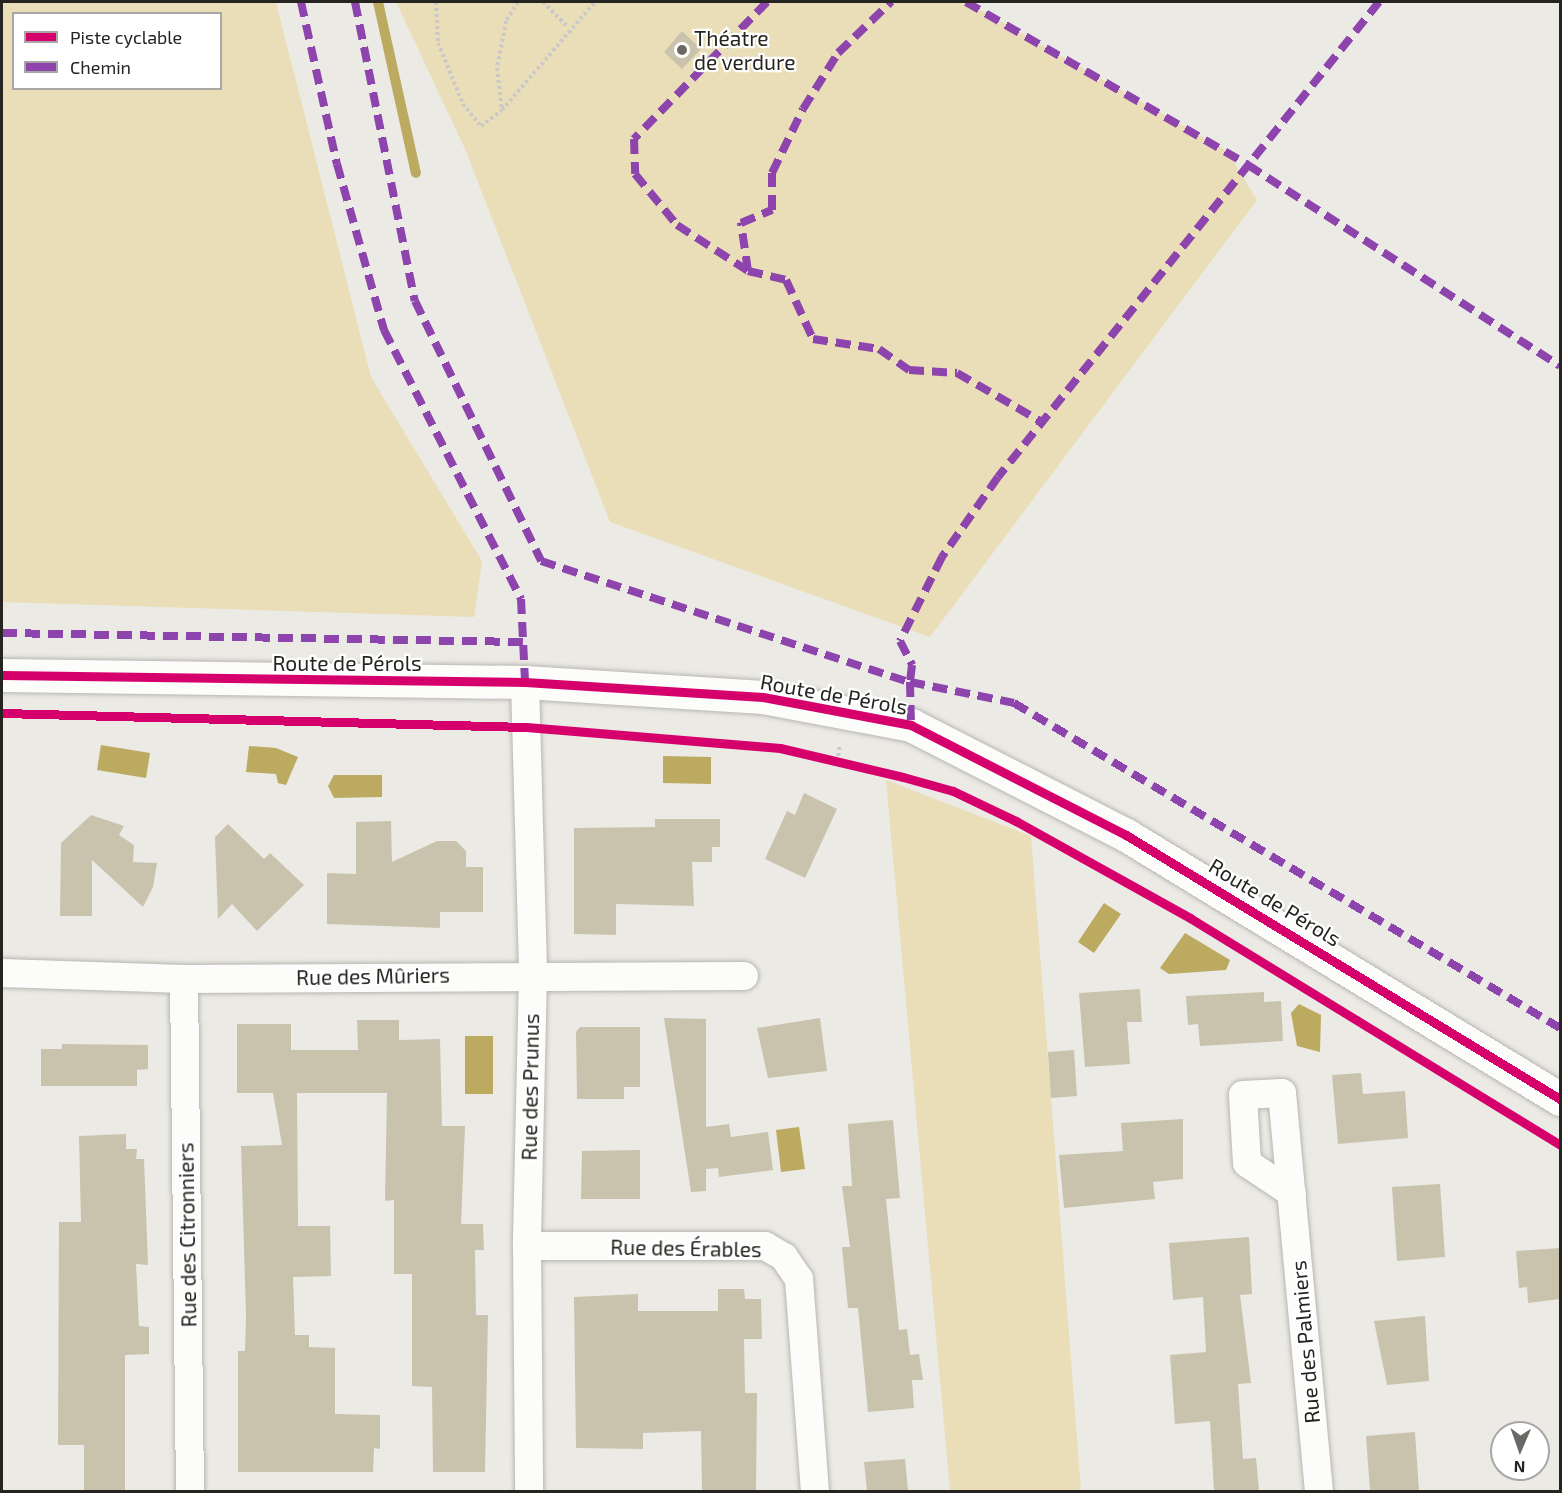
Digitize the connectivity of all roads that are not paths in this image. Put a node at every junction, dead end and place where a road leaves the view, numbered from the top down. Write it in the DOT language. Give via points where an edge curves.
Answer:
graph roads {
  1 [pos="2,675"];
  2 [pos="525,682"];
  3 [pos="2,973"];
  4 [pos="533,974"];
  5 [pos="744,976"];
  6 [pos="184,979"];
  7 [pos="1560,1099"];
  8 [pos="1292,1193"];
  9 [pos="527,1246"];
  10 [pos="189,1491"];
  11 [pos="529,1491"];
  12 [pos="815,1491"];
  13 [pos="1318,1491"];
  1 -- 2 [label="street, Route de Pérols"];
  2 -- 4 [label="street, Rue des Prunus"];
  2 -- 7 [label="street, Route de Pérols" via="763,697 911,725 1126,835"];
  3 -- 6 [label="street, Rue des Mûriers"];
  4 -- 5 [label="street, Rue des Mûriers"];
  4 -- 6 [label="street, Rue des Mûriers"];
  4 -- 9 [label="street, Rue des Prunus"];
  6 -- 10 [label="street, Rue des Citronniers"];
  8 -- 13 [label="street, Rue des Palmiers"];
  9 -- 11 [label="street, Rue des Prunus"];
  9 -- 12 [label="street, Rue des Érables" via="765,1246 784,1257 799,1280"];
}
